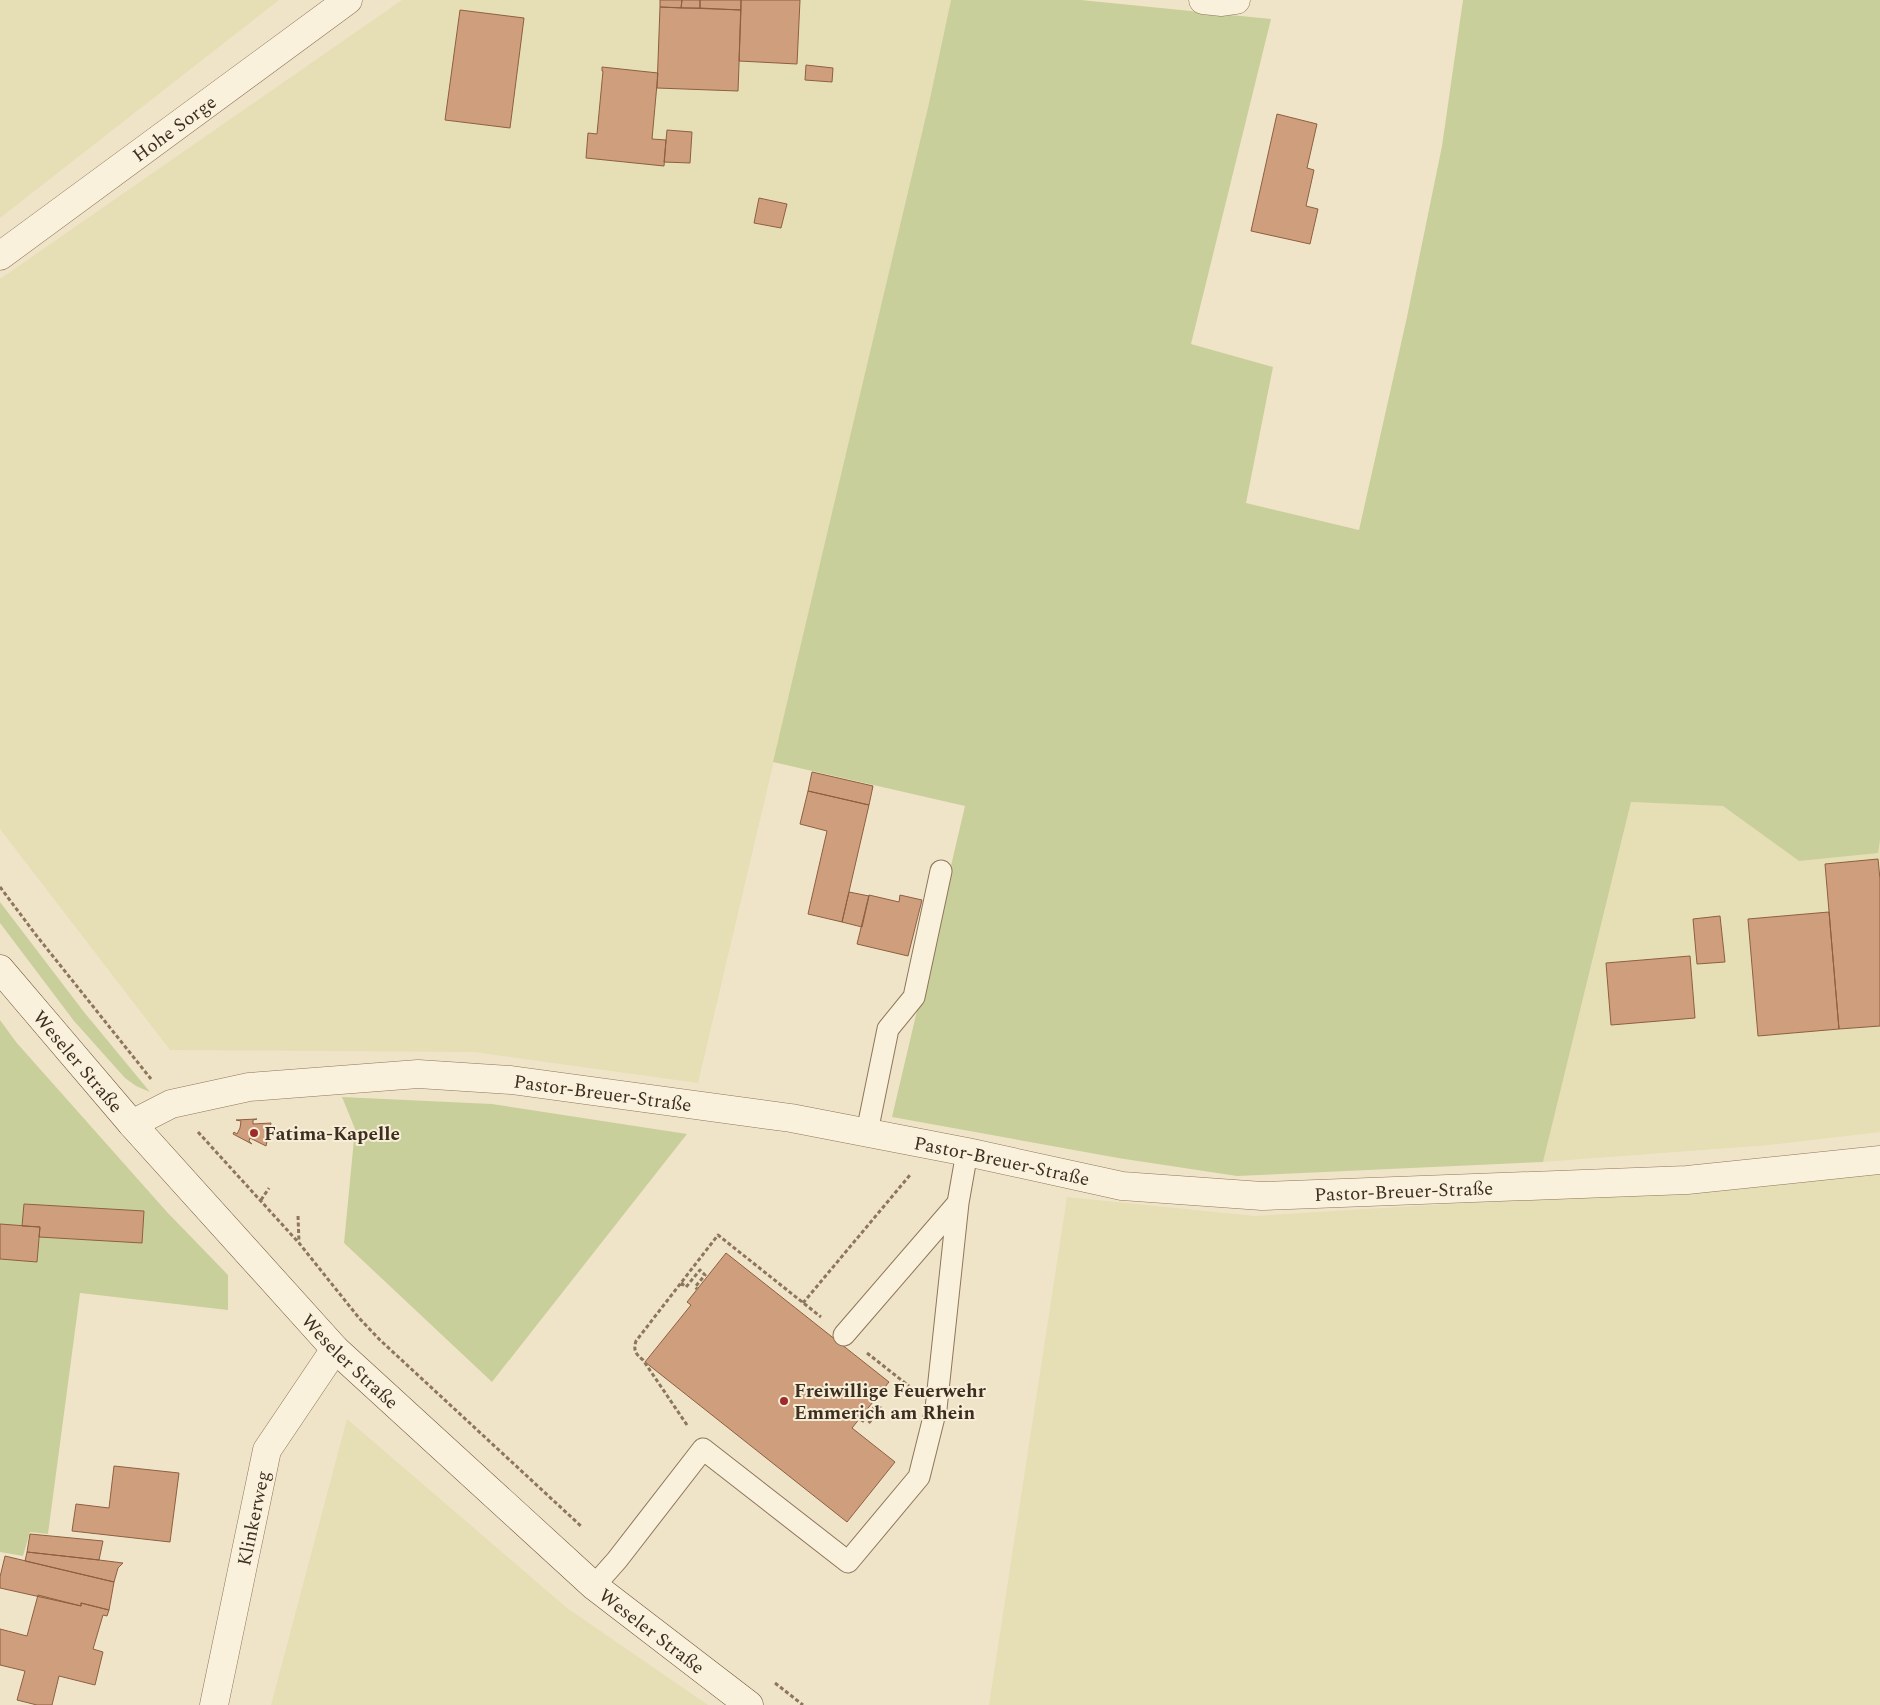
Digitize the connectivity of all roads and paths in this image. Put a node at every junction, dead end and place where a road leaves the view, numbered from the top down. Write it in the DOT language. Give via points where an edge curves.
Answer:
graph roads {
  1 [pos="348,0"];
  2 [pos="1203,0"];
  3 [pos="1236,0"];
  4 [pos="0,256"];
  5 [pos="941,871"];
  6 [pos="0,887"];
  7 [pos="0,969"];
  8 [pos="171,1104"];
  9 [pos="132,1124"];
  10 [pos="867,1132"];
  11 [pos="925,1144"];
  12 [pos="967,1152"];
  13 [pos="1880,1160"];
  14 [pos="269,1188"];
  15 [pos="261,1200"];
  16 [pos="958,1203"];
  17 [pos="298,1216"];
  18 [pos="299,1243"];
  19 [pos="681,1283"];
  20 [pos="697,1289"];
  21 [pos="803,1303"];
  22 [pos="844,1335"];
  23 [pos="335,1349"];
  24 [pos="936,1409"];
  25 [pos="860,1419"];
  26 [pos="868,1424"];
  27 [pos="703,1448"];
  28 [pos="617,1560"];
  29 [pos="594,1586"];
  30 [pos="772,1681"];
  31 [pos="214,1705"];
  32 [pos="749,1705"];
  33 [pos="803,1705"];
  1 -- 4 [label="street, Hohe Sorge"];
  2 -- 3 [label="street"];
  5 -- 10 [label="lane" via="914,996 888,1029"];
  6 -- 8 [label="path"];
  7 -- 9 [label="street, Weseler Straße"];
  8 -- 9 [label="street, Pastor-Breuer-Straße"];
  8 -- 10 [label="street, Pastor-Breuer-Straße" via="249,1087 418,1074 530,1083 791,1118"];
  8 -- 15 [label="path"];
  9 -- 23 [label="street, Weseler Straße"];
  10 -- 11 [label="street, Pastor-Breuer-Straße"];
  11 -- 12 [label="street, Pastor-Breuer-Straße"];
  11 -- 21 [label="path" via="921,1161"];
  12 -- 13 [label="street, Pastor-Breuer-Straße" via="1122,1186 1262,1196 1687,1180"];
  12 -- 16 [label="lane"];
  14 -- 15 [label="path"];
  15 -- 18 [label="path"];
  16 -- 22 [label="lane"];
  16 -- 24 [label="lane"];
  17 -- 18 [label="path"];
  18 -- 28 [label="path" via="380,1340"];
  19 -- 20 [label="path" via="686,1287 700,1270 705,1275 695,1287"];
  19 -- 21 [label="path" via="718,1235"];
  19 -- 27 [label="path" via="634,1348"];
  21 -- 22 [label="path"];
  22 -- 24 [label="path"];
  23 -- 29 [label="street, Weseler Straße"];
  23 -- 31 [label="street, Klinkerweg" via="267,1450"];
  24 -- 27 [label="lane" via="919,1476 848,1562"];
  25 -- 26 [label="path" via="863,1421 876,1405 881,1408"];
  27 -- 28 [label="lane"];
  28 -- 29 [label="lane"];
  29 -- 32 [label="street, Weseler Straße"];
  30 -- 33 [label="path"];
}
